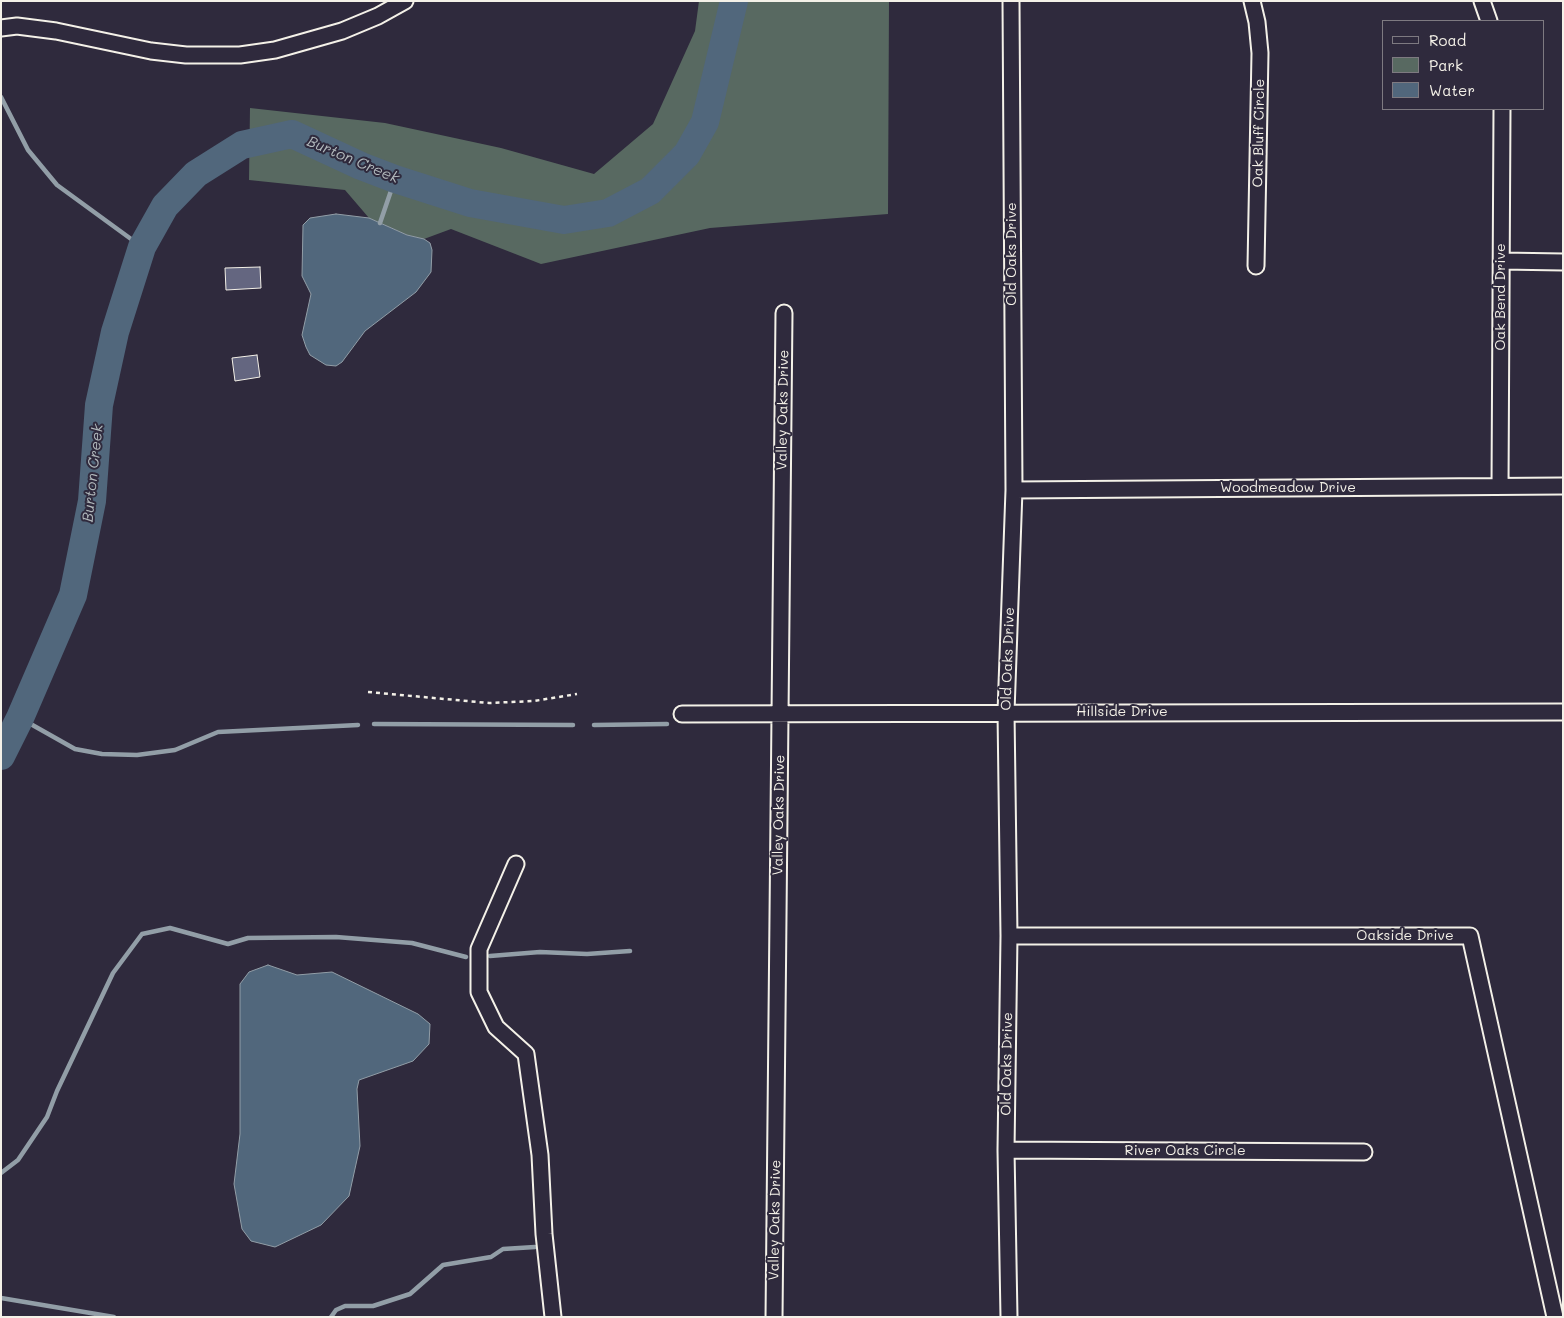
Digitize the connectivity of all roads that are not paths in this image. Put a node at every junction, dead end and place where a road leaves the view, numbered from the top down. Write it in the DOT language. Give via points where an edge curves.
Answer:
graph roads {
  1 [pos="405,1"];
  2 [pos="1011,1"];
  3 [pos="1252,1"];
  4 [pos="1482,1"];
  5 [pos="1489,20"];
  6 [pos="1,28"];
  7 [pos="1502,110"];
  8 [pos="1502,261"];
  9 [pos="1563,262"];
  10 [pos="1256,266"];
  11 [pos="784,313"];
  12 [pos="1500,486"];
  13 [pos="1563,486"];
  14 [pos="1014,490"];
  15 [pos="1006,712"];
  16 [pos="1563,712"];
  17 [pos="682,714"];
  18 [pos="780,714"];
  19 [pos="516,864"];
  20 [pos="1009,936"];
  21 [pos="1006,1150"];
  22 [pos="1364,1152"];
  23 [pos="553,1317"];
  24 [pos="774,1317"];
  25 [pos="1009,1317"];
  26 [pos="1555,1317"];
  1 -- 6 [label="street" via="342,32 275,50 240,55 186,55 151,51 56,30 18,26"];
  2 -- 14 [label="street, Old Oaks Drive"];
  3 -- 10 [label="street, Oak Bluff Circle" via="1260,53"];
  4 -- 5 [label="street"];
  7 -- 8 [label="street, Oak Bend Drive"];
  8 -- 9 [label="street"];
  8 -- 12 [label="street, Oak Bend Drive"];
  11 -- 18 [label="street, Valley Oaks Drive"];
  12 -- 13 [label="street, Woodmeadow Drive"];
  12 -- 14 [label="street, Woodmeadow Drive"];
  14 -- 15 [label="street, Old Oaks Drive"];
  15 -- 16 [label="street, Hillside Drive"];
  15 -- 18 [label="street, Hillside Drive"];
  15 -- 20 [label="street, Old Oaks Drive"];
  17 -- 18 [label="street, Hillside Drive"];
  18 -- 24 [label="street, Valley Oaks Drive"];
  19 -- 23 [label="street" via="479,949 478,992 496,1027 526,1054 540,1155"];
  20 -- 21 [label="street, Old Oaks Drive"];
  20 -- 26 [label="street, Oakside Drive" via="1470,936"];
  21 -- 22 [label="street, River Oaks Circle"];
  21 -- 25 [label="street, Old Oaks Drive"];
}
